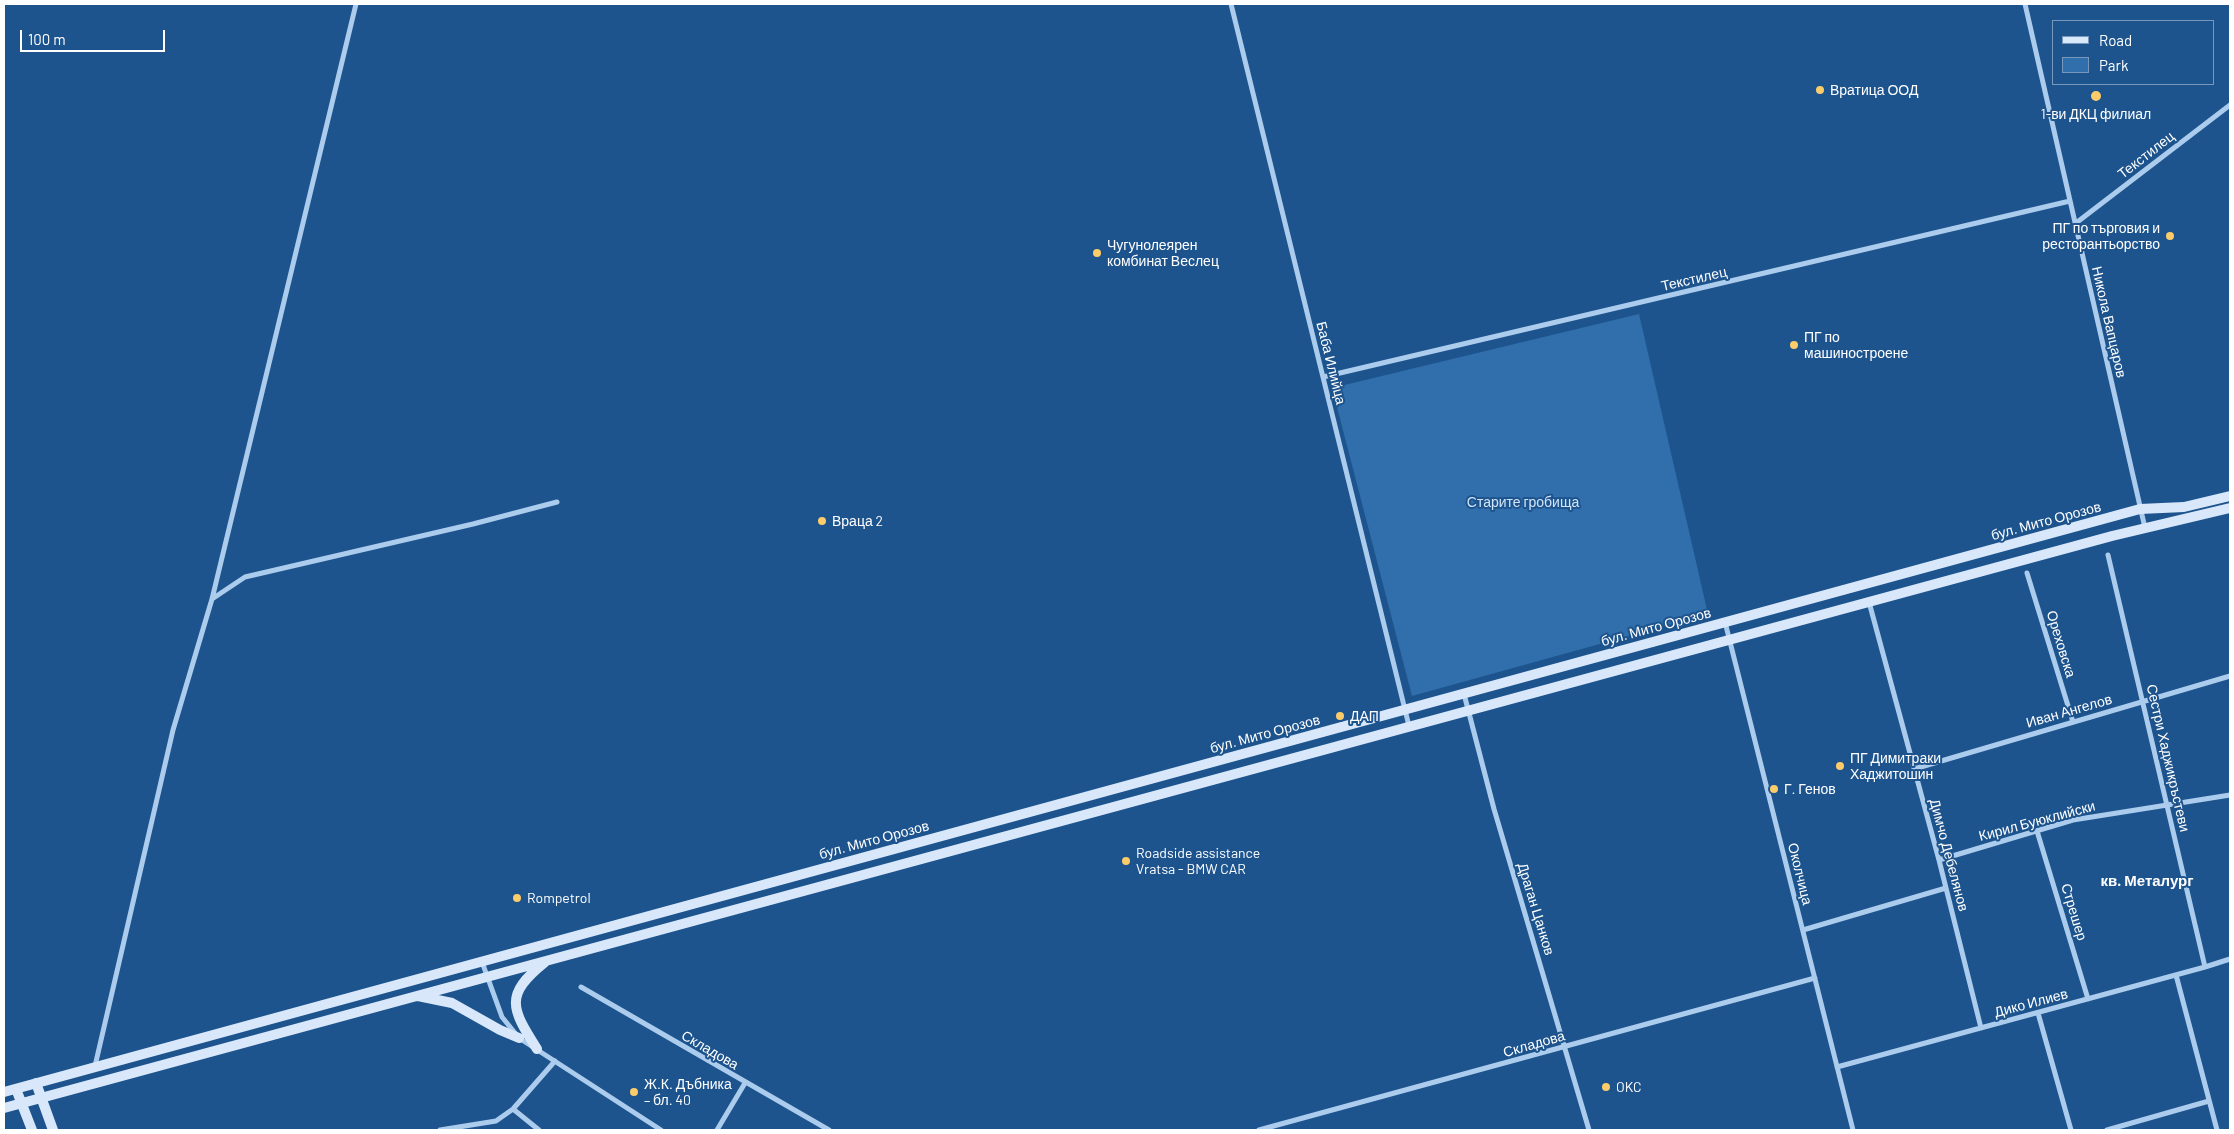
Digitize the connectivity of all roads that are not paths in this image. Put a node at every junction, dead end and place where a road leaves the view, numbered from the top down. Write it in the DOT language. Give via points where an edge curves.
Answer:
graph roads {
  1 [pos="356,4"];
  2 [pos="1231,4"];
  3 [pos="2026,4"];
  4 [pos="2230,104"];
  5 [pos="2070,201"];
  6 [pos="2076,224"];
  7 [pos="1323,378"];
  8 [pos="2230,496"];
  9 [pos="558,502"];
  10 [pos="2230,508"];
  11 [pos="2140,509"];
  12 [pos="2145,528"];
  13 [pos="2108,555"];
  14 [pos="2027,573"];
  15 [pos="212,598"];
  16 [pos="1869,602"];
  17 [pos="1725,622"];
  18 [pos="1730,640"];
  19 [pos="2230,676"];
  20 [pos="1464,694"];
  21 [pos="2143,701"];
  22 [pos="1404,710"];
  23 [pos="1468,710"];
  24 [pos="2073,722"];
  25 [pos="1409,726"];
  26 [pos="1914,769"];
  27 [pos="2230,795"];
  28 [pos="2168,805"];
  29 [pos="2038,831"];
  30 [pos="1939,860"];
  31 [pos="1946,888"];
  32 [pos="1803,930"];
  33 [pos="550,959"];
  34 [pos="2230,959"];
  35 [pos="482,961"];
  36 [pos="2205,967"];
  37 [pos="2176,975"];
  38 [pos="487,976"];
  39 [pos="1815,978"];
  40 [pos="581,987"];
  41 [pos="415,996"];
  42 [pos="2088,999"];
  43 [pos="2038,1013"];
  44 [pos="1981,1028"];
  45 [pos="520,1038"];
  46 [pos="1566,1046"];
  47 [pos="537,1049"];
  48 [pos="555,1062"];
  49 [pos="94,1067"];
  50 [pos="1837,1067"];
  51 [pos="36,1083"];
  52 [pos="745,1083"];
  53 [pos="16,1089"];
  54 [pos="4,1092"];
  55 [pos="41,1098"];
  56 [pos="2209,1101"];
  57 [pos="22,1103"];
  58 [pos="4,1108"];
  59 [pos="513,1109"];
  60 [pos="32,1130"];
  61 [pos="53,1130"];
  62 [pos="440,1130"];
  63 [pos="539,1130"];
  64 [pos="662,1130"];
  65 [pos="717,1130"];
  66 [pos="829,1130"];
  67 [pos="1259,1130"];
  68 [pos="1589,1130"];
  69 [pos="1853,1130"];
  70 [pos="2072,1130"];
  71 [pos="2107,1130"];
  72 [pos="2217,1130"];
  1 -- 15 [label="street"];
  2 -- 7 [label="street, Баба Илийца"];
  3 -- 5 [label="street, Никола Вапцаров"];
  4 -- 6 [label="street, Текстилец"];
  5 -- 6 [label="street, Никола Вапцаров"];
  5 -- 7 [label="street, Текстилец"];
  6 -- 11 [label="street, Никола Вапцаров"];
  7 -- 22 [label="street, Баба Илийца"];
  8 -- 11 [label="main road, бул. Мито Орозов" via="2184,506"];
  9 -- 15 [label="street" via="245,577"];
  10 -- 12 [label="main road"];
  11 -- 12 [label="street, Никола Вапцаров"];
  11 -- 17 [label="main road, бул. Мито Орозов"];
  12 -- 16 [label="main road"];
  13 -- 21 [label="street, Сестри Хаджикръстеви"];
  14 -- 24 [label="street, Ореховска"];
  15 -- 49 [label="street" via="173,730"];
  16 -- 18 [label="main road"];
  16 -- 26 [label="street, Димчо Дебелянов"];
  17 -- 18 [label="street, Околчица"];
  17 -- 20 [label="main road, бул. Мито Орозов"];
  18 -- 23 [label="main road"];
  18 -- 32 [label="street, Околчица"];
  19 -- 21 [label="street, Иван Ангелов"];
  20 -- 22 [label="main road, бул. Мито Орозов"];
  20 -- 23 [label="street, Драган Цанков"];
  21 -- 24 [label="street, Иван Ангелов"];
  21 -- 28 [label="street, Сестри Хаджикръстеви"];
  22 -- 25 [label="street, Баба Илийца"];
  22 -- 35 [label="main road, бул. Мито Орозов"];
  23 -- 25 [label="main road"];
  23 -- 46 [label="street, Драган Цанков" via="1494,810"];
  24 -- 26 [label="street, Иван Ангелов"];
  25 -- 33 [label="main road"];
  26 -- 30 [label="street, Димчо Дебелянов"];
  27 -- 28 [label="street, Кирил Буюклийски"];
  28 -- 29 [label="street, Кирил Буюклийски" via="2073,820"];
  28 -- 36 [label="street, Сестри Хаджикръстеви"];
  29 -- 30 [label="street, Кирил Буюклийски"];
  29 -- 42 [label="street, Стрешер"];
  30 -- 31 [label="street, Димчо Дебелянов"];
  31 -- 32 [label="street"];
  31 -- 44 [label="street, Димчо Дебелянов"];
  32 -- 39 [label="street, Околчица"];
  33 -- 38 [label="main road"];
  33 -- 47 [label="main road" via="521,985 516,1002 520,1022"];
  34 -- 36 [label="street, Дико Илиев"];
  35 -- 38 [label="street"];
  35 -- 49 [label="main road, бул. Мито Орозов"];
  36 -- 37 [label="street, Дико Илиев"];
  37 -- 42 [label="street, Дико Илиев"];
  37 -- 56 [label="street"];
  38 -- 41 [label="main road"];
  38 -- 45 [label="street" via="502,1017"];
  39 -- 46 [label="street, Складова"];
  39 -- 50 [label="street, Околчица"];
  40 -- 52 [label="street, Складова"];
  41 -- 45 [label="main road" via="457,1005"];
  41 -- 55 [label="main road"];
  42 -- 43 [label="street, Дико Илиев"];
  43 -- 44 [label="street, Дико Илиев"];
  43 -- 70 [label="street"];
  44 -- 50 [label="street, Дико Илиев"];
  45 -- 47 [label="street"];
  46 -- 67 [label="street, Складова"];
  46 -- 68 [label="street, Драган Цанков"];
  47 -- 48 [label="street"];
  48 -- 59 [label="street"];
  48 -- 64 [label="street"];
  49 -- 51 [label="main road, бул. Мито Орозов"];
  50 -- 69 [label="street, Околчица"];
  51 -- 53 [label="main road, бул. Мито Орозов"];
  51 -- 55 [label="main road"];
  52 -- 65 [label="street"];
  52 -- 66 [label="street, Складова"];
  53 -- 54 [label="main road, бул. Мито Орозов"];
  53 -- 57 [label="main road"];
  55 -- 57 [label="main road"];
  55 -- 61 [label="main road"];
  56 -- 71 [label="street"];
  56 -- 72 [label="street"];
  57 -- 58 [label="main road"];
  57 -- 60 [label="main road"];
  59 -- 62 [label="street" via="496,1121"];
  59 -- 63 [label="street"];
}
